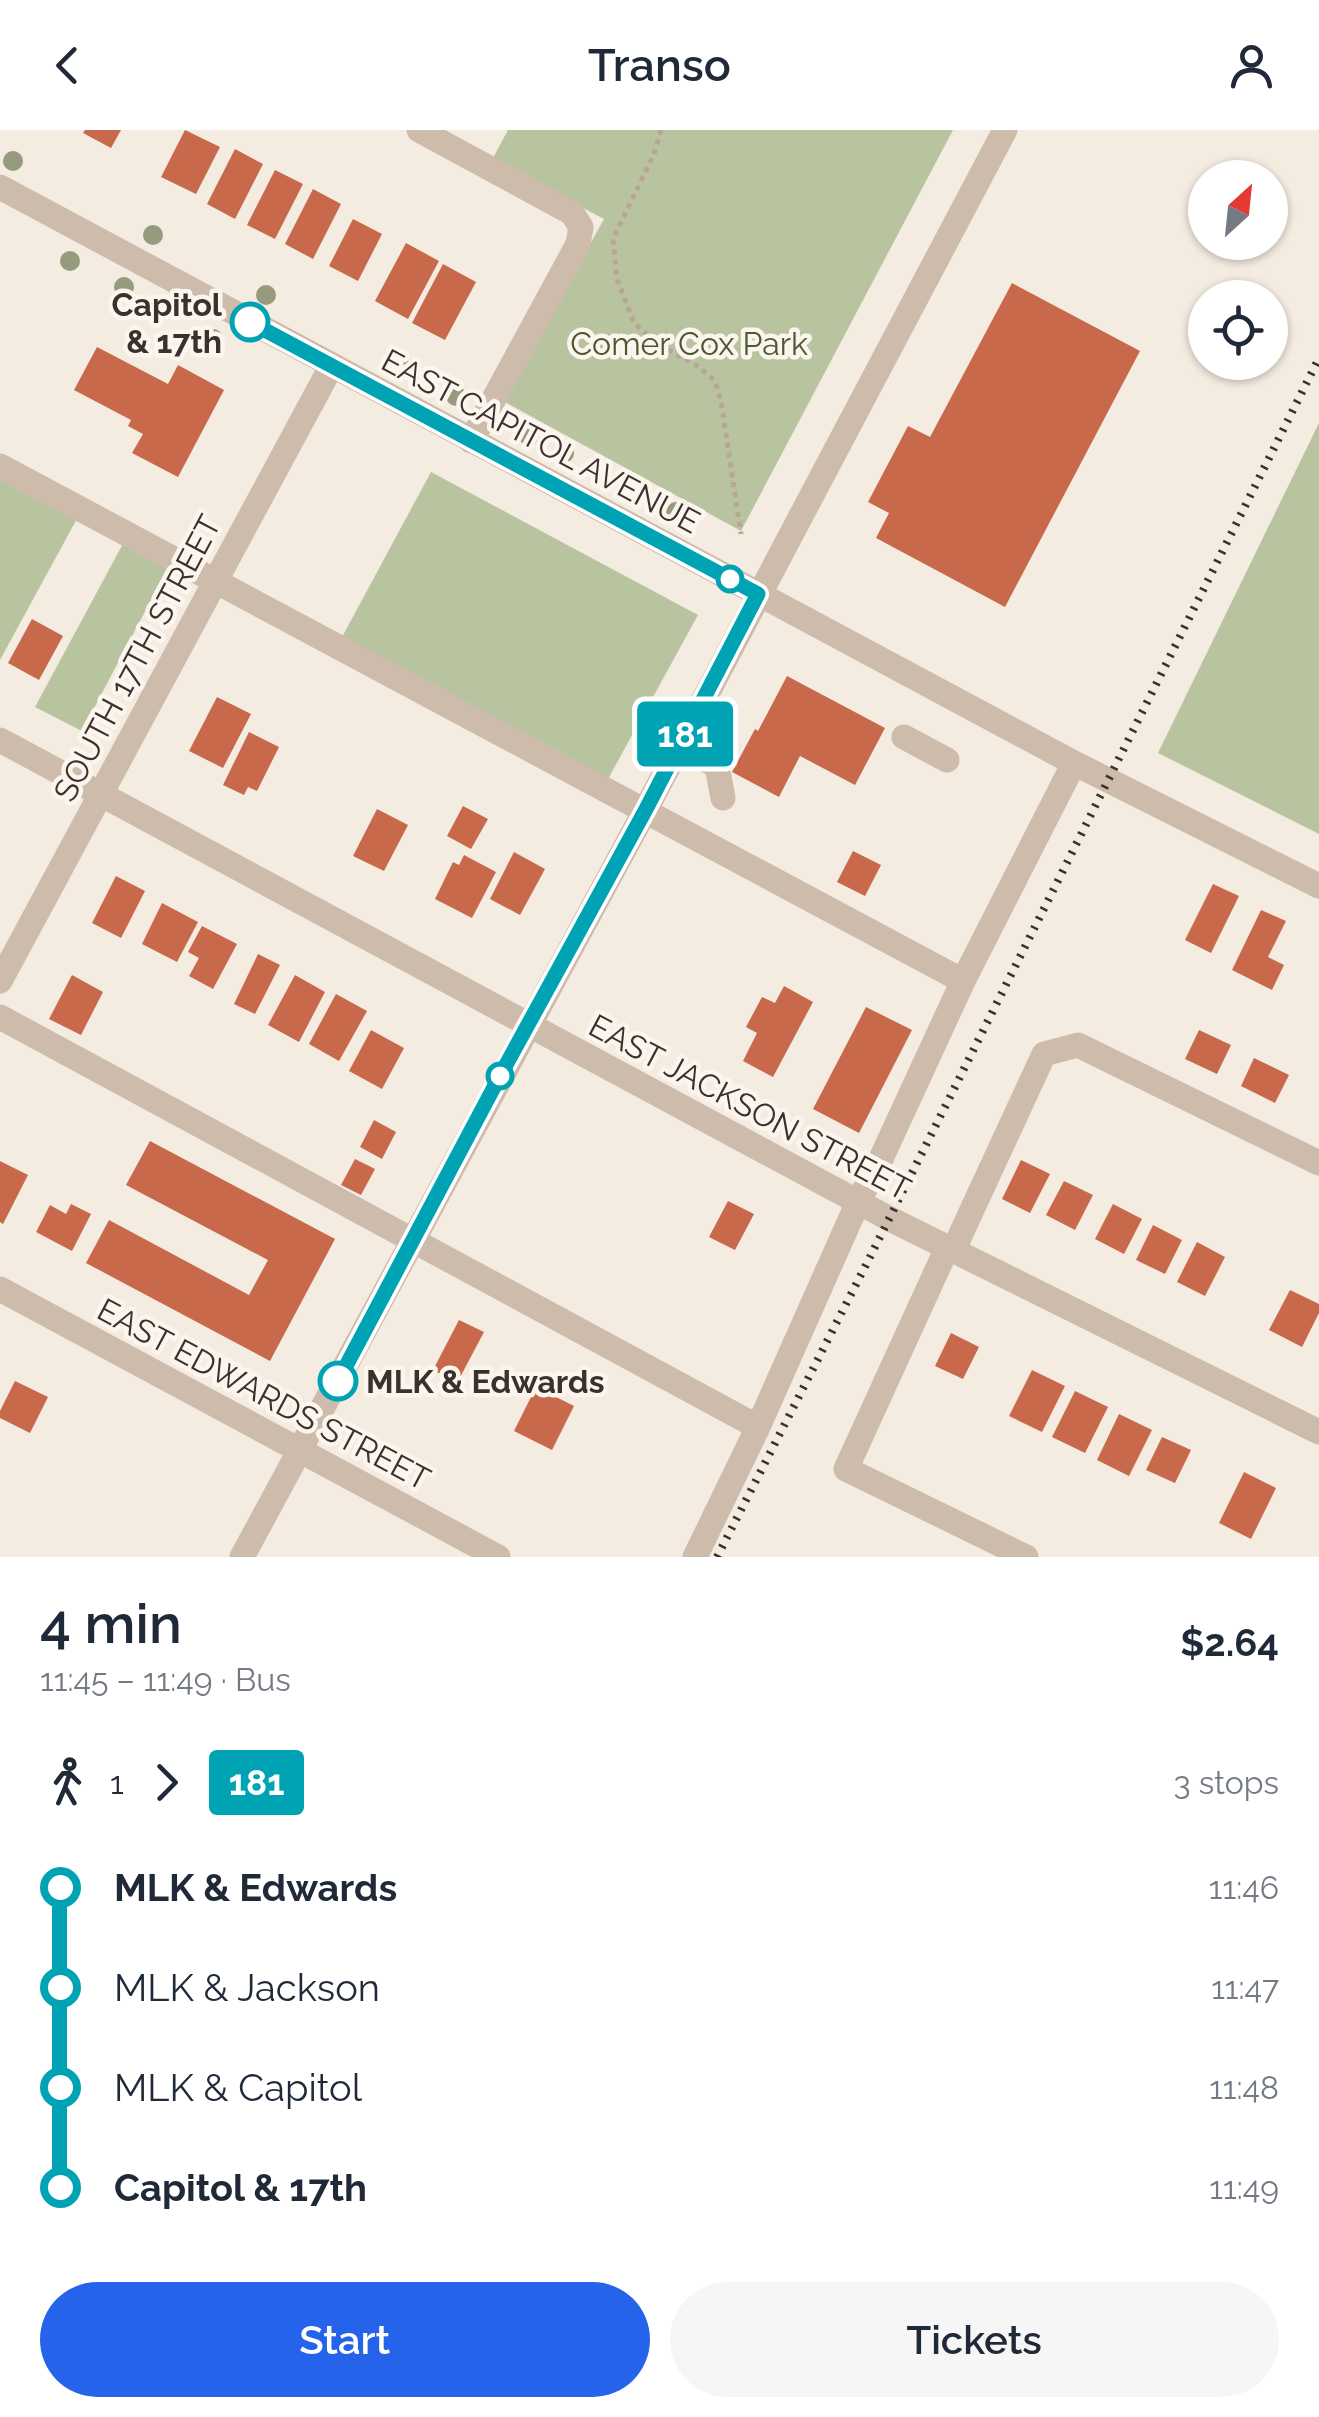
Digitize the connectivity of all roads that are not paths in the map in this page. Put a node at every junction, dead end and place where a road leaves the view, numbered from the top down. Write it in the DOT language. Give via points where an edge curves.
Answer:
graph roads {
  1 [pos="419,130"];
  2 [pos="1005,130"];
  3 [pos="0,187"];
  4 [pos="332,365"];
  5 [pos="472,441"];
  6 [pos="0,466"];
  7 [pos="215,582"];
  8 [pos="758,594"];
  9 [pos="904,737"];
  10 [pos="0,740"];
  11 [pos="678,746"];
  12 [pos="947,760"];
  13 [pos="1074,763"];
  14 [pos="100,795"];
  15 [pos="723,798"];
  16 [pos="645,811"];
  17 [pos="1319,886"];
  18 [pos="0,981"];
  19 [pos="963,981"];
  20 [pos="0,1017"];
  21 [pos="528,1024"];
  22 [pos="1319,1163"];
  23 [pos="858,1202"];
  24 [pos="414,1240"];
  25 [pos="950,1250"];
  26 [pos="0,1289"];
  27 [pos="758,1428"];
  28 [pos="1319,1432"];
  29 [pos="300,1450"];
  30 [pos="242,1557"];
  31 [pos="498,1557"];
  32 [pos="695,1557"];
  33 [pos="1026,1557"];
  1 -- 5 [label="street" via="572,213 582,227"];
  2 -- 8 [label="street"];
  3 -- 4 [label="street, EAST CAPITOL AVENUE"];
  4 -- 5 [label="street, EAST CAPITOL AVENUE"];
  4 -- 7 [label="street, SOUTH 17TH STREET"];
  5 -- 8 [label="street, EAST CAPITOL AVENUE"];
  6 -- 7 [label="street"];
  7 -- 14 [label="street, SOUTH 17TH STREET"];
  7 -- 16 [label="street"];
  8 -- 11 [label="street"];
  8 -- 13 [label="street, EAST CAPITOL AVENUE"];
  9 -- 12 [label="street"];
  10 -- 14 [label="street, EAST JACKSON STREET"];
  11 -- 15 [label="street" via="716,766"];
  11 -- 16 [label="street"];
  13 -- 17 [label="street, EAST CAPITOL AVENUE"];
  13 -- 19 [label="street"];
  14 -- 18 [label="street, SOUTH 17TH STREET"];
  14 -- 21 [label="street, EAST JACKSON STREET"];
  16 -- 19 [label="street"];
  16 -- 21 [label="street"];
  19 -- 23 [label="street"];
  20 -- 24 [label="street"];
  21 -- 23 [label="street, EAST JACKSON STREET"];
  21 -- 24 [label="street"];
  22 -- 25 [label="street" via="1078,1045 1044,1054"];
  23 -- 25 [label="street, EAST JACKSON STREET"];
  23 -- 27 [label="street"];
  24 -- 27 [label="street"];
  24 -- 29 [label="street"];
  25 -- 28 [label="street, EAST JACKSON STREET"];
  25 -- 33 [label="street" via="846,1469"];
  26 -- 29 [label="street, EAST EDWARDS STREET"];
  27 -- 32 [label="street"];
  29 -- 30 [label="street"];
  29 -- 31 [label="street, EAST EDWARDS STREET"];
}
